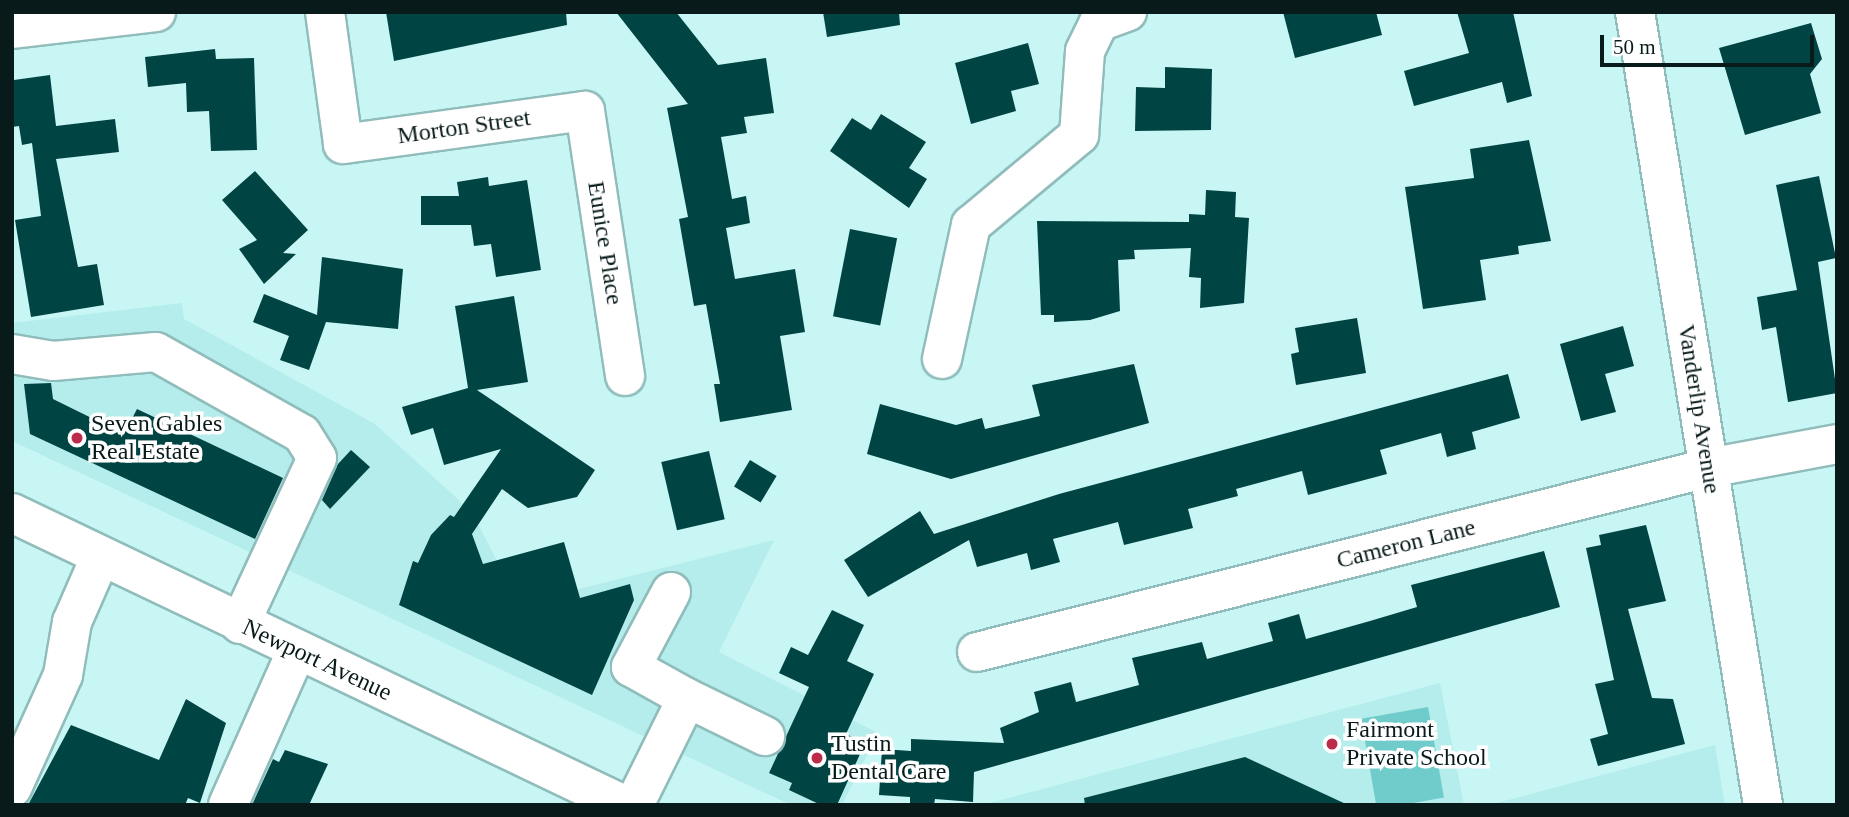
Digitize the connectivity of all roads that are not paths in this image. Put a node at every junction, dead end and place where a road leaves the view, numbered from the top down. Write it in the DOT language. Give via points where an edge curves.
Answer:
graph roads {
  1 [pos="156,12"];
  2 [pos="325,12"];
  3 [pos="1127,12"];
  4 [pos="1635,12"];
  5 [pos="12,29"];
  6 [pos="585,111"];
  7 [pos="12,354"];
  8 [pos="942,359"];
  9 [pos="625,376"];
  10 [pos="1837,444"];
  11 [pos="1708,468"];
  12 [pos="12,513"];
  13 [pos="100,558"];
  14 [pos="671,592"];
  15 [pos="240,624"];
  16 [pos="297,650"];
  17 [pos="977,652"];
  18 [pos="687,698"];
  19 [pos="765,736"];
  20 [pos="12,788"];
  21 [pos="600,800"];
  22 [pos="228,805"];
  23 [pos="634,805"];
  24 [pos="1763,805"];
  1 -- 5 [label="street"];
  2 -- 6 [label="street, Morton Street" via="343,144"];
  3 -- 8 [label="street" via="1099,22 1085,51 1079,135 971,225"];
  4 -- 11 [label="street, Vanderlip Avenue"];
  6 -- 9 [label="street, Eunice Place"];
  7 -- 15 [label="street" via="53,360 156,352 302,433 317,458"];
  10 -- 11 [label="street, Cameron Lane"];
  11 -- 17 [label="street, Cameron Lane"];
  11 -- 24 [label="street, Vanderlip Avenue"];
  12 -- 13 [label="street, Newport Avenue"];
  13 -- 15 [label="street, Newport Avenue"];
  13 -- 20 [label="street" via="72,622 63,675"];
  14 -- 18 [label="street" via="631,667"];
  15 -- 16 [label="street, Newport Avenue"];
  16 -- 21 [label="street, Newport Avenue"];
  16 -- 22 [label="street"];
  18 -- 19 [label="street"];
  18 -- 23 [label="street"];
}
